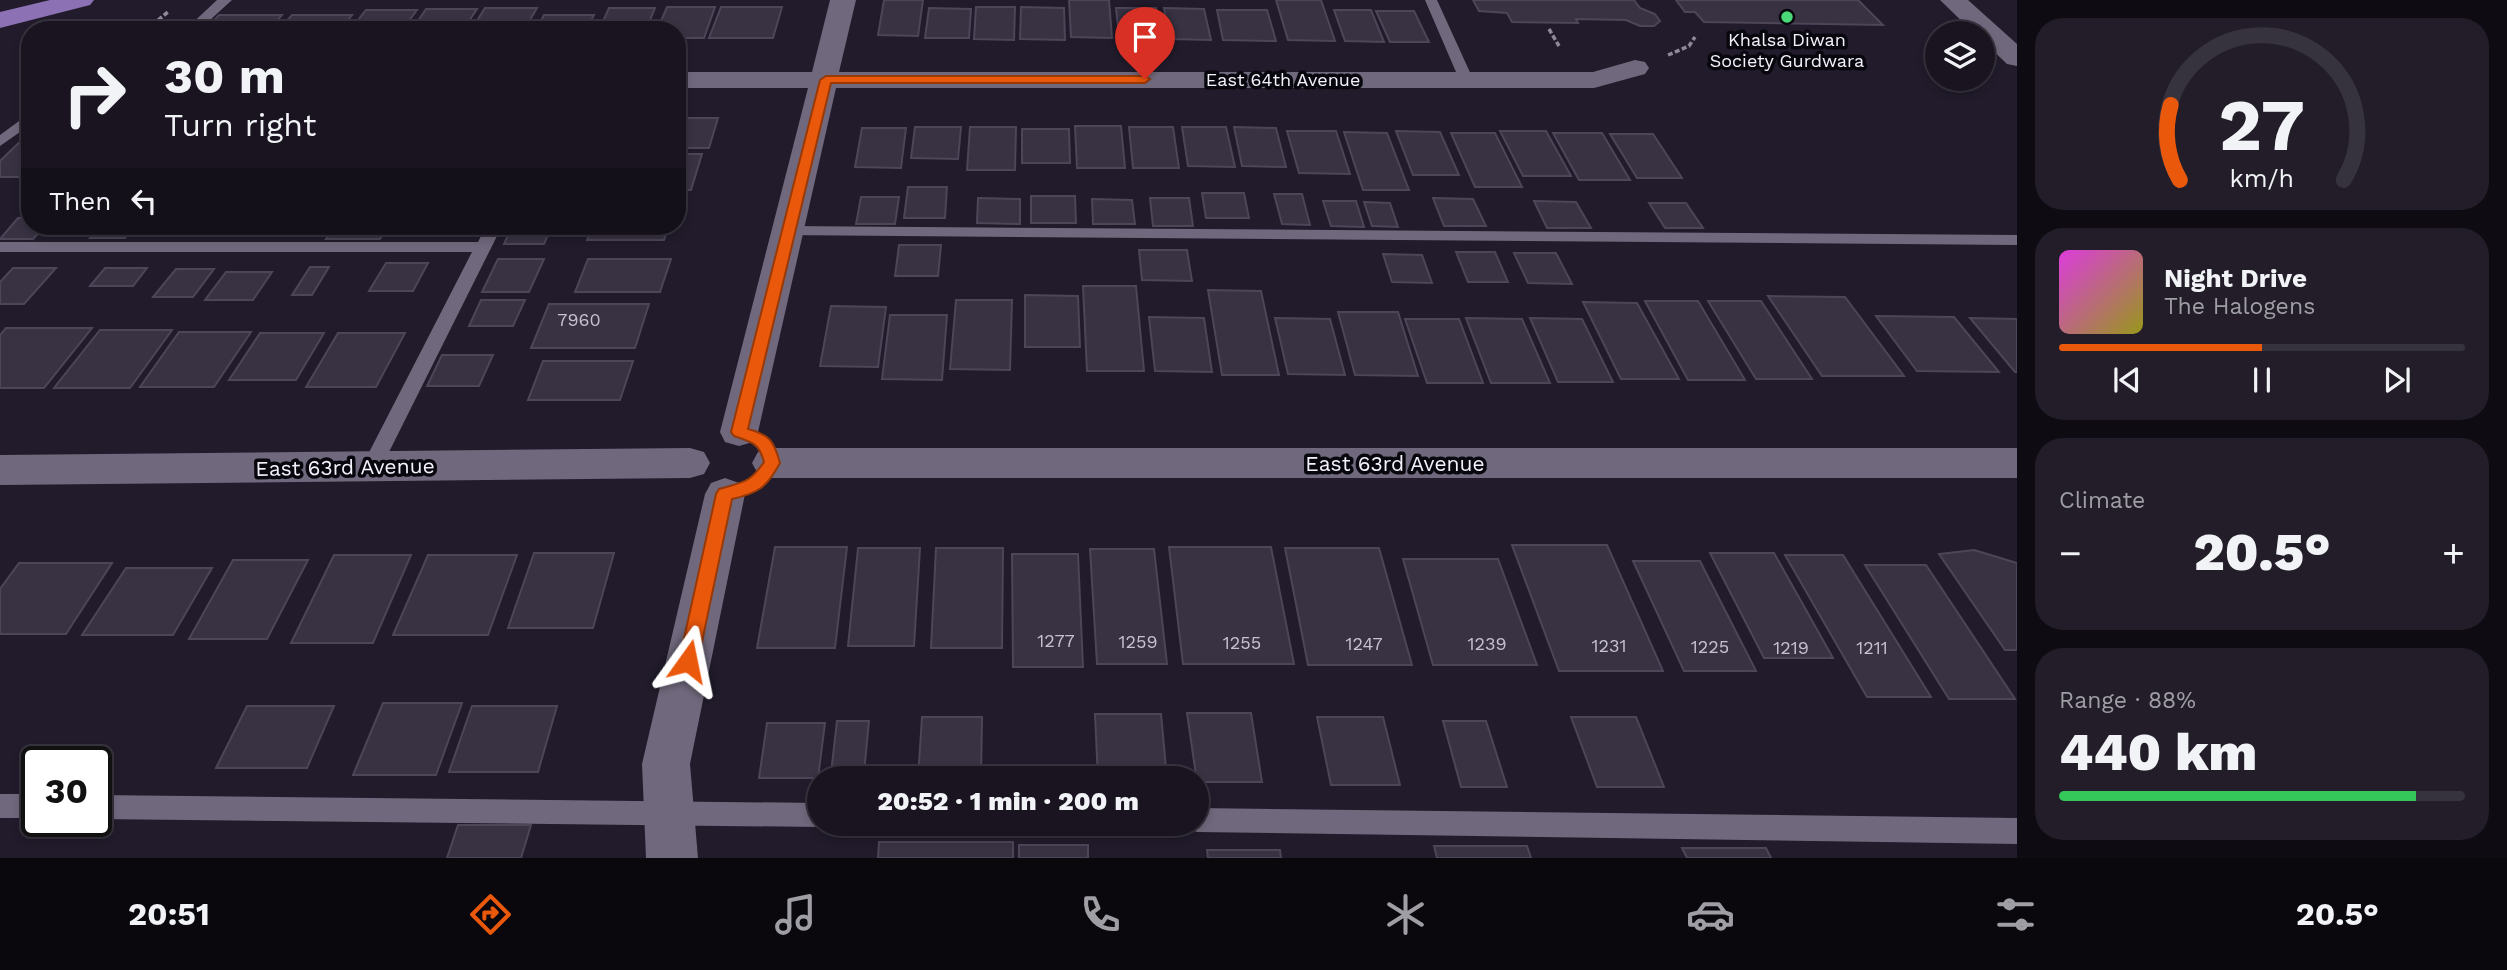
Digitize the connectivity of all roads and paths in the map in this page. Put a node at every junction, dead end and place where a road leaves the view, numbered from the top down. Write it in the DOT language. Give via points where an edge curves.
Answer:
graph roads {
  1 [pos="81,0"];
  2 [pos="226,0"];
  3 [pos="843,0"];
  4 [pos="1432,0"];
  5 [pos="1953,0"];
  6 [pos="172,10"];
  7 [pos="0,20"];
  8 [pos="157,21"];
  9 [pos="200,21"];
  10 [pos="2017,58"];
  11 [pos="1635,68"];
  12 [pos="1466,79"];
  13 [pos="686,80"];
  14 [pos="826,80"];
  15 [pos="21,124"];
  16 [pos="0,142"];
  17 [pos="787,231"];
  18 [pos="489,235"];
  19 [pos="2017,240"];
  20 [pos="0,247"];
  21 [pos="482,247"];
  22 [pos="739,432"];
  23 [pos="690,463"];
  24 [pos="772,463"];
  25 [pos="2017,463"];
  26 [pos="371,468"];
  27 [pos="0,470"];
  28 [pos="725,494"];
  29 [pos="0,806"];
  30 [pos="21,806"];
  31 [pos="112,808"];
  32 [pos="807,817"];
  33 [pos="1209,820"];
  34 [pos="2017,831"];
  35 [pos="671,836"];
  1 -- 7 [label="main road"];
  2 -- 9 [label="lane"];
  3 -- 14 [label="street"];
  4 -- 12 [label="lane"];
  5 -- 10 [label="street"];
  6 -- 8 [label="path"];
  11 -- 12 [label="street, East 64th Avenue" via="1594,80"];
  12 -- 14 [label="street, East 64th Avenue"];
  13 -- 14 [label="street, East 64th Avenue"];
  14 -- 17 [label="street"];
  15 -- 16 [label="lane"];
  17 -- 19 [label="lane"];
  17 -- 22 [label="street"];
  18 -- 21 [label="lane"];
  20 -- 21 [label="lane"];
  21 -- 26 [label="lane"];
  22 -- 23 [label="street" via="703,443"];
  22 -- 24 [label="street" via="767,444"];
  23 -- 26 [label="street, East 63rd Avenue"];
  23 -- 28 [label="street" via="692,480 700,488"];
  24 -- 25 [label="street, East 63rd Avenue"];
  24 -- 28 [label="street" via="750,488"];
  26 -- 27 [label="street, East 63rd Avenue"];
  28 -- 35 [label="street" via="666,764"];
  29 -- 30 [label="lane"];
  31 -- 35 [label="lane"];
  32 -- 35 [label="lane"];
  33 -- 34 [label="lane"];
}
